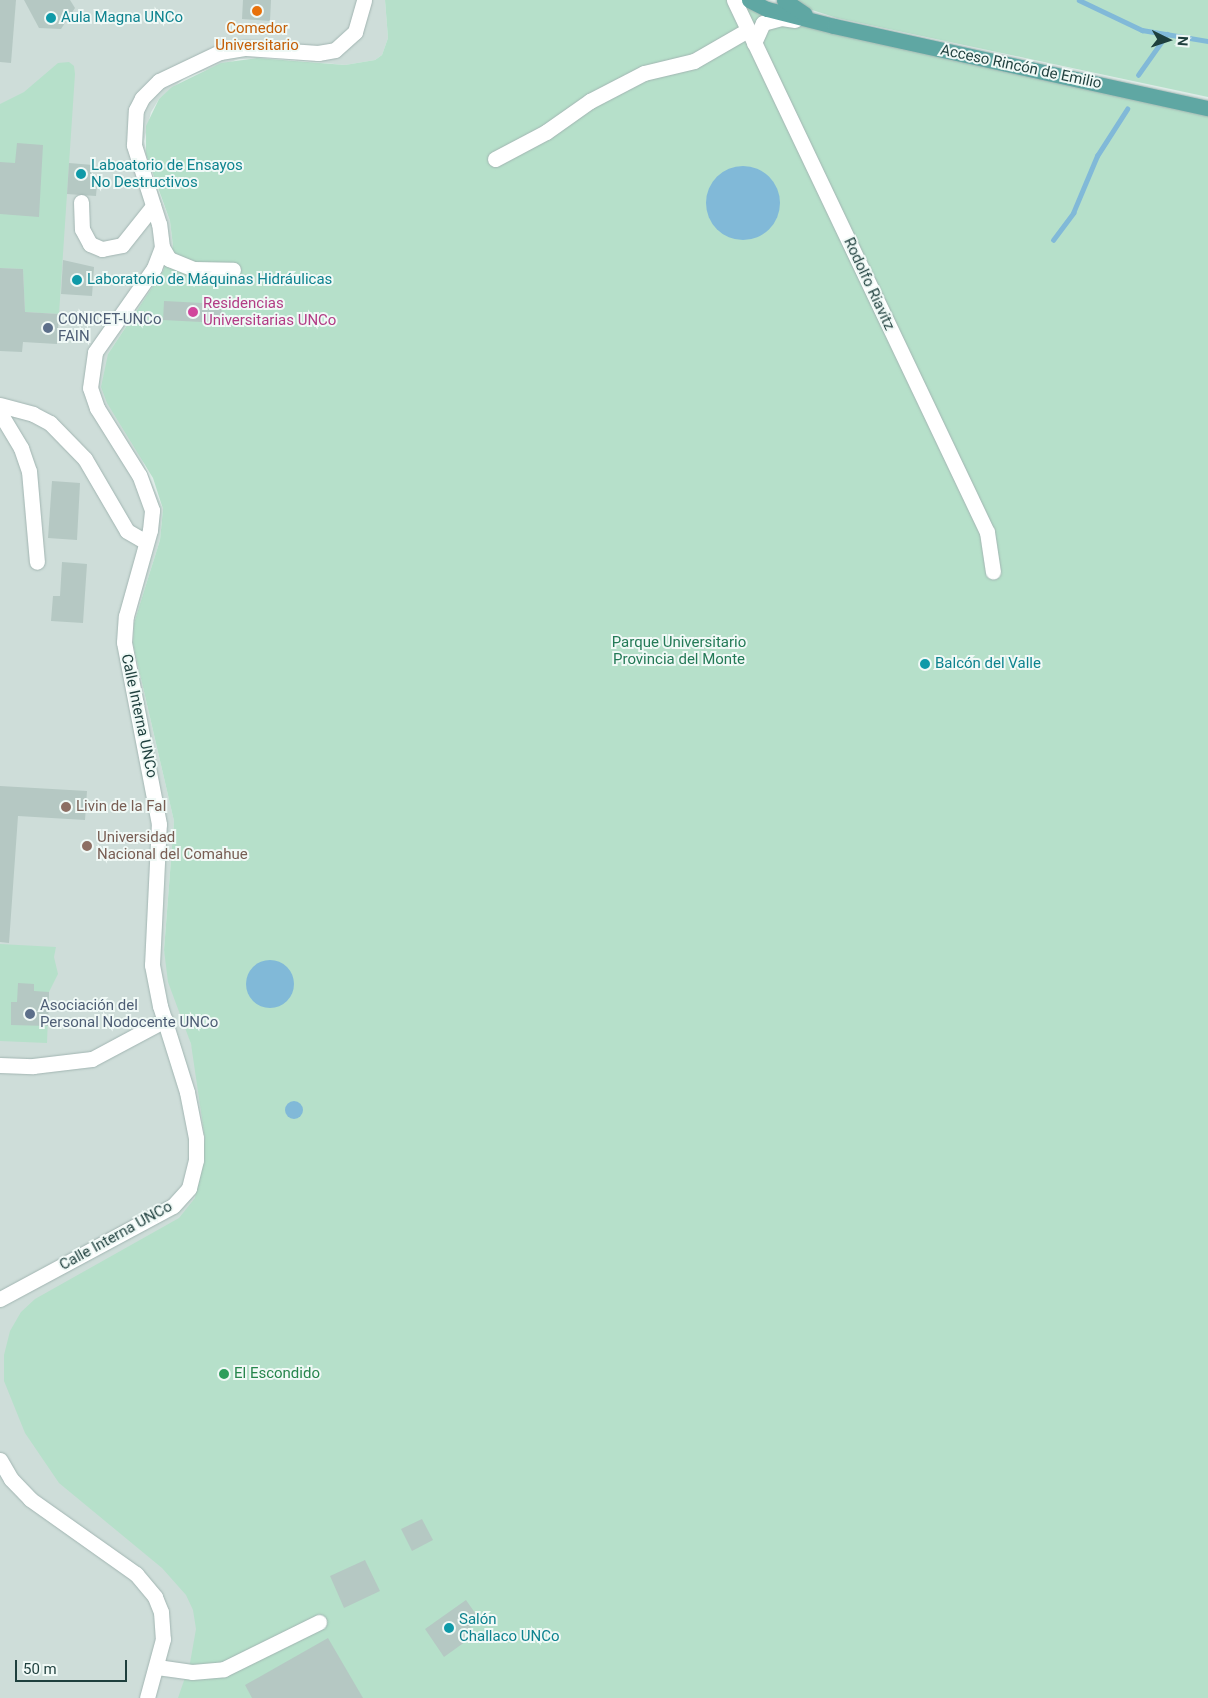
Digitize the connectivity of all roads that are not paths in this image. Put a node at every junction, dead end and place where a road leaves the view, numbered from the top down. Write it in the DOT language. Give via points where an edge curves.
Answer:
graph roads {
  1 [pos="364,0"];
  2 [pos="734,0"];
  3 [pos="750,0"];
  4 [pos="784,0"];
  5 [pos="834,26"];
  6 [pos="751,36"];
  7 [pos="1208,108"];
  8 [pos="495,159"];
  9 [pos="81,202"];
  10 [pos="153,206"];
  11 [pos="162,248"];
  12 [pos="233,270"];
  13 [pos="0,405"];
  14 [pos="0,413"];
  15 [pos="146,542"];
  16 [pos="37,562"];
  17 [pos="993,572"];
  18 [pos="165,1020"];
  19 [pos="0,1065"];
  20 [pos="0,1299"];
  21 [pos="0,1460"];
  22 [pos="319,1622"];
  23 [pos="157,1667"];
  24 [pos="147,1698"];
  1 -- 10 [label="street" via="355,32 335,50 318,54 234,49 169,74 150,89 136,110 133,133 136,157"];
  2 -- 6 [label="street, Rodolfo Riavitz"];
  3 -- 5 [label="main road, Acceso Rincón de Emilio" via="768,9"];
  4 -- 5 [label="main road, Acceso Rincón de Emilio" via="802,13"];
  5 -- 6 [label="street" via="772,19"];
  5 -- 7 [label="main road, Acceso Rincón de Emilio"];
  6 -- 8 [label="street" via="694,61 636,77"];
  6 -- 17 [label="street, Rodolfo Riavitz" via="987,532"];
  9 -- 10 [label="street" via="82,229 90,244 102,249 122,245"];
  10 -- 11 [label="street"];
  11 -- 12 [label="street" via="170,259 194,269"];
  11 -- 15 [label="street, Calle Interna UNCo" via="154,268 98,347 90,375 98,408 132,462 150,499 152,521"];
  13 -- 15 [label="street" via="34,414 50,423 85,460 127,531"];
  14 -- 16 [label="street" via="21,448 29,470"];
  15 -- 18 [label="street, Calle Interna UNCo" via="126,616 124,642 160,824 152,965"];
  18 -- 19 [label="street" via="92,1059 33,1066"];
  18 -- 20 [label="street, Calle Interna UNCo" via="187,1092 196,1138 196,1160 189,1188 182,1198 164,1211"];
  21 -- 23 [label="street" via="11,1479 30,1499 122,1563 146,1584 158,1605 163,1626"];
  22 -- 23 [label="street" via="224,1669 192,1672"];
  23 -- 24 [label="street"];
}
